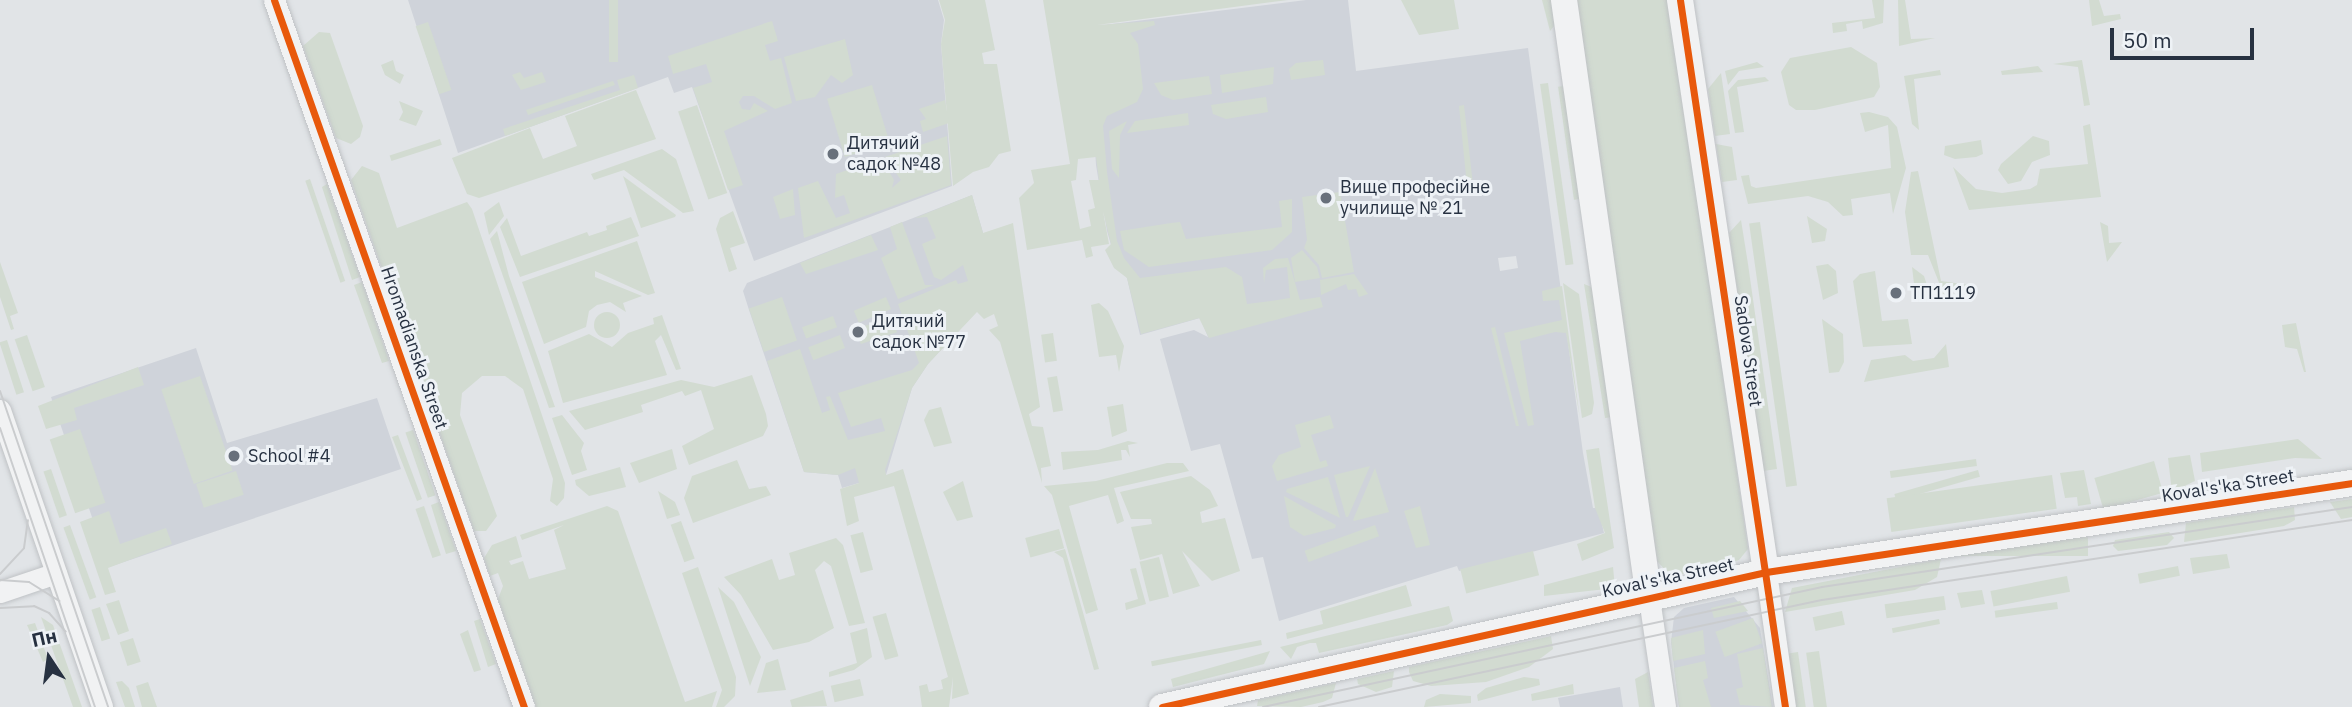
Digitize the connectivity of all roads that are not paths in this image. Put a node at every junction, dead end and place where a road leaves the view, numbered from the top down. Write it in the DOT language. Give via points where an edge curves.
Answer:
graph roads {
  1 [pos="274,0"];
  2 [pos="1564,0"];
  3 [pos="1680,0"];
  4 [pos="0,410"];
  5 [pos="2352,483"];
  6 [pos="1766,572"];
  7 [pos="56,573"];
  8 [pos="0,592"];
  9 [pos="1649,598"];
  10 [pos="102,707"];
  11 [pos="524,707"];
  12 [pos="1162,707"];
  13 [pos="1665,707"];
  14 [pos="1785,707"];
  1 -- 11 [label="street, Hromadianska Street"];
  2 -- 9 [label="street"];
  3 -- 6 [label="street, Sadova Street"];
  4 -- 7 [label="street"];
  5 -- 6 [label="street, Koval's'ka Street"];
  6 -- 9 [label="street, Koval's'ka Street"];
  6 -- 14 [label="street, Sadova Street"];
  7 -- 8 [label="street"];
  7 -- 10 [label="street"];
  9 -- 12 [label="street, Koval's'ka Street"];
  9 -- 13 [label="street"];
}
